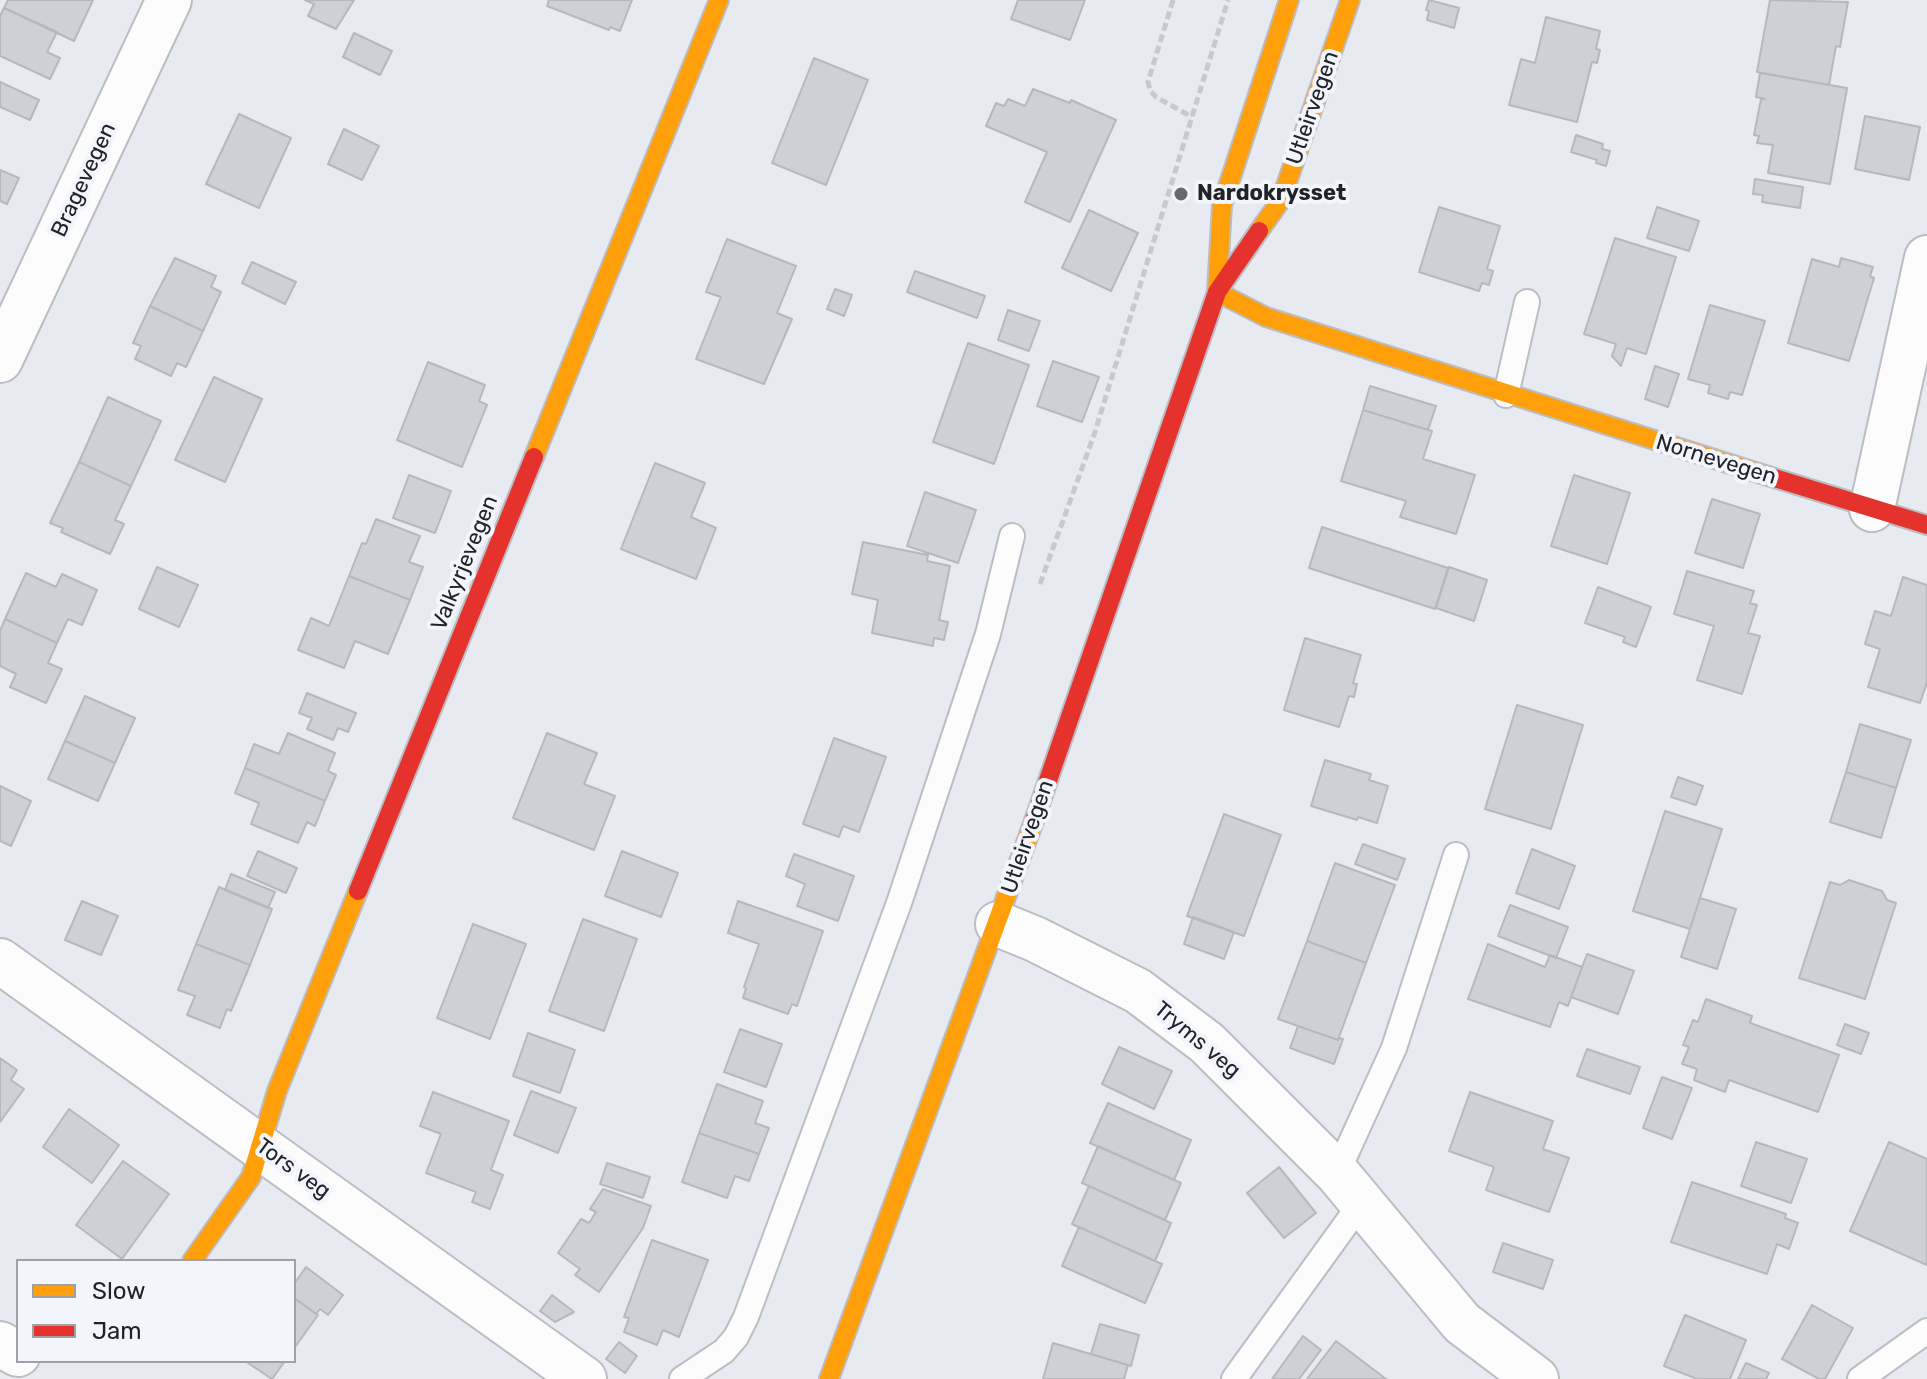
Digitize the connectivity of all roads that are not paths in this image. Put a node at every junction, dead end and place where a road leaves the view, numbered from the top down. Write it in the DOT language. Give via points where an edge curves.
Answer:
graph roads {
  1 [pos="169,0"];
  2 [pos="719,0"];
  3 [pos="1289,0"];
  4 [pos="1350,0"];
  5 [pos="1927,258"];
  6 [pos="1217,292"];
  7 [pos="1527,302"];
  8 [pos="0,360"];
  9 [pos="1506,395"];
  10 [pos="1872,509"];
  11 [pos="1927,525"];
  12 [pos="1012,536"];
  13 [pos="1456,855"];
  14 [pos="998,924"];
  15 [pos="0,961"];
  16 [pos="260,1145"];
  17 [pos="1349,1188"];
  18 [pos="193,1259"];
  19 [pos="1927,1331"];
  20 [pos="584,1379"];
  21 [pos="682,1379"];
  22 [pos="829,1379"];
  23 [pos="1234,1379"];
  24 [pos="1536,1379"];
  25 [pos="1860,1379"];
  1 -- 8 [label="street, Bragevegen"];
  2 -- 16 [label="street, Valkyrjevegen" via="277,1091"];
  3 -- 6 [label="street, Utleirvegen" via="1222,205"];
  4 -- 6 [label="street, Utleirvegen" via="1281,200"];
  5 -- 10 [label="street"];
  6 -- 9 [label="street, Nornevegen" via="1266,317"];
  6 -- 14 [label="street, Utleirvegen"];
  7 -- 9 [label="lane"];
  9 -- 10 [label="street, Nornevegen"];
  10 -- 11 [label="street, Nornevegen"];
  12 -- 21 [label="lane" via="988,634 899,903 746,1317 724,1351"];
  13 -- 17 [label="lane"];
  14 -- 17 [label="street, Tryms veg" via="1138,991 1207,1043"];
  14 -- 22 [label="street, Utleirvegen"];
  15 -- 16 [label="street, Tors veg"];
  16 -- 18 [label="street, Valkyrjevegen" via="245,1189"];
  16 -- 20 [label="street, Tors veg"];
  17 -- 23 [label="lane"];
  17 -- 24 [label="street, Tryms veg" via="1462,1323"];
  19 -- 25 [label="lane"];
}
